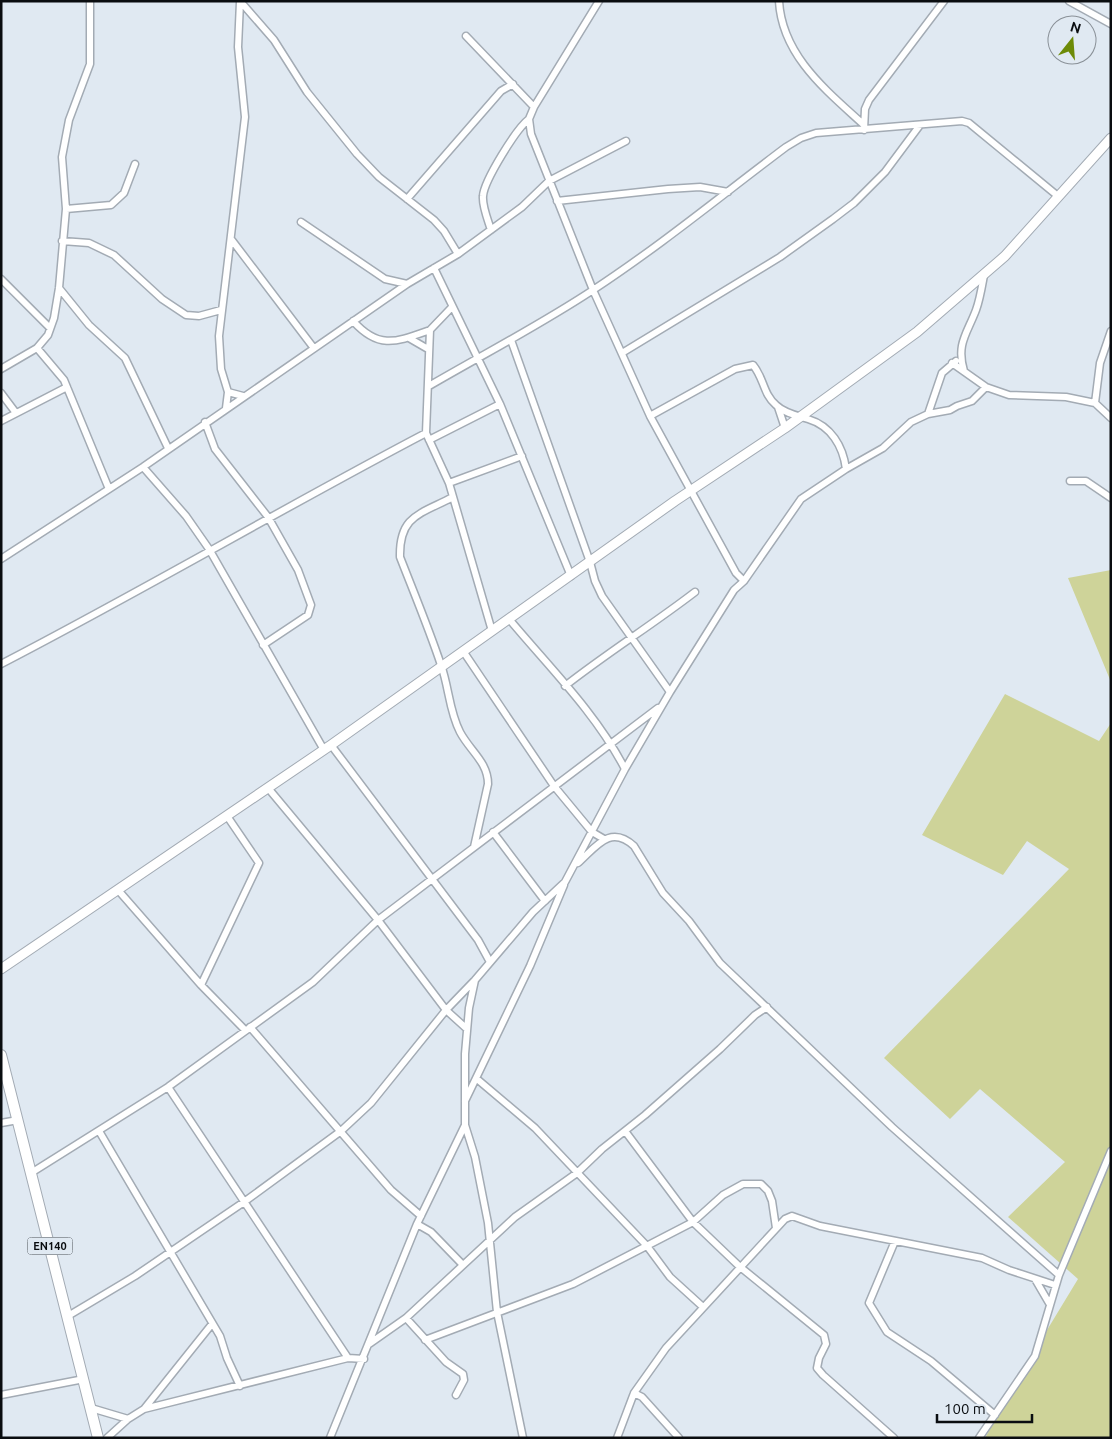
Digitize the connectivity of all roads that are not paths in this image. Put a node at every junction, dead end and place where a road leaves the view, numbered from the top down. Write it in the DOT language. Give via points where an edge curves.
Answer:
graph roads {
  1 [pos="90,1"];
  2 [pos="240,1"];
  3 [pos="599,1"];
  4 [pos="778,1"];
  5 [pos="944,1"];
  6 [pos="1069,1"];
  7 [pos="1111,24"];
  8 [pos="466,36"];
  9 [pos="513,84"];
  10 [pos="534,106"];
  11 [pos="529,119"];
  12 [pos="920,125"];
  13 [pos="864,128"];
  14 [pos="626,141"];
  15 [pos="1109,142"];
  16 [pos="135,164"];
  17 [pos="549,181"];
  18 [pos="728,192"];
  19 [pos="1060,197"];
  20 [pos="407,199"];
  21 [pos="557,200"];
  22 [pos="66,210"];
  23 [pos="301,222"];
  24 [pos="491,230"];
  25 [pos="231,239"];
  26 [pos="62,241"];
  27 [pos="458,254"];
  28 [pos="434,268"];
  29 [pos="984,275"];
  30 [pos="1,279"];
  31 [pos="407,284"];
  32 [pos="59,288"];
  33 [pos="594,290"];
  34 [pos="452,307"];
  35 [pos="221,310"];
  36 [pos="353,321"];
  37 [pos="50,328"];
  38 [pos="430,330"];
  39 [pos="1111,331"];
  40 [pos="409,338"];
  41 [pos="511,340"];
  42 [pos="313,347"];
  43 [pos="37,348"];
  44 [pos="428,349"];
  45 [pos="622,354"];
  46 [pos="960,357"];
  47 [pos="478,358"];
  48 [pos="952,363"];
  49 [pos="1,369"];
  50 [pos="964,371"];
  51 [pos="428,386"];
  52 [pos="986,386"];
  53 [pos="67,387"];
  54 [pos="228,392"];
  55 [pos="1,393"];
  56 [pos="244,396"];
  57 [pos="1095,403"];
  58 [pos="500,404"];
  59 [pos="778,407"];
  60 [pos="226,408"];
  61 [pos="16,413"];
  62 [pos="928,414"];
  63 [pos="650,416"];
  64 [pos="800,417"];
  65 [pos="1111,418"];
  66 [pos="1,421"];
  67 [pos="205,422"];
  68 [pos="785,428"];
  69 [pos="426,433"];
  70 [pos="429,440"];
  71 [pos="168,448"];
  72 [pos="522,456"];
  73 [pos="143,467"];
  74 [pos="846,468"];
  75 [pos="1070,481"];
  76 [pos="449,483"];
  77 [pos="109,489"];
  78 [pos="690,491"];
  79 [pos="453,497"];
  80 [pos="1111,498"];
  81 [pos="268,517"];
  82 [pos="209,549"];
  83 [pos="1,559"];
  84 [pos="590,562"];
  85 [pos="736,573"];
  86 [pos="571,576"];
  87 [pos="744,581"];
  88 [pos="734,590"];
  89 [pos="694,592"];
  90 [pos="509,619"];
  91 [pos="492,631"];
  92 [pos="631,638"];
  93 [pos="263,645"];
  94 [pos="463,651"];
  95 [pos="1,664"];
  96 [pos="442,667"];
  97 [pos="565,686"];
  98 [pos="670,692"];
  99 [pos="662,705"];
  100 [pos="612,744"];
  101 [pos="328,748"];
  102 [pos="625,769"];
  103 [pos="554,786"];
  104 [pos="268,788"];
  105 [pos="227,816"];
  106 [pos="493,832"];
  107 [pos="592,832"];
  108 [pos="604,839"];
  109 [pos="474,847"];
  110 [pos="575,865"];
  111 [pos="431,880"];
  112 [pos="565,882"];
  113 [pos="118,890"];
  114 [pos="545,900"];
  115 [pos="378,920"];
  116 [pos="490,962"];
  117 [pos="1,969"];
  118 [pos="475,980"];
  119 [pos="202,985"];
  120 [pos="758,998"];
  121 [pos="767,1007"];
  122 [pos="446,1010"];
  123 [pos="755,1015"];
  124 [pos="248,1028"];
  125 [pos="467,1030"];
  126 [pos="1,1055"];
  127 [pos="478,1079"];
  128 [pos="168,1087"];
  129 [pos="464,1102"];
  130 [pos="18,1120"];
  131 [pos="1,1123"];
  132 [pos="465,1125"];
  133 [pos="99,1131"];
  134 [pos="341,1131"];
  135 [pos="625,1131"];
  136 [pos="1111,1151"];
  137 [pos="577,1172"];
  138 [pos="31,1173"];
  139 [pos="244,1202"];
  140 [pos="421,1216"];
  141 [pos="694,1222"];
  142 [pos="417,1224"];
  143 [pos="776,1228"];
  144 [pos="489,1240"];
  145 [pos="895,1240"];
  146 [pos="647,1246"];
  147 [pos="171,1250"];
  148 [pos="463,1265"];
  149 [pos="739,1266"];
  150 [pos="1059,1275"];
  151 [pos="1035,1279"];
  152 [pos="1056,1285"];
  153 [pos="1049,1303"];
  154 [pos="703,1308"];
  155 [pos="497,1312"];
  156 [pos="68,1316"];
  157 [pos="406,1318"];
  158 [pos="212,1324"];
  159 [pos="436,1337"];
  160 [pos="425,1340"];
  161 [pos="369,1344"];
  162 [pos="433,1348"];
  163 [pos="348,1358"];
  164 [pos="364,1359"];
  165 [pos="84,1379"];
  166 [pos="642,1381"];
  167 [pos="240,1386"];
  168 [pos="634,1392"];
  169 [pos="1,1395"];
  170 [pos="456,1395"];
  171 [pos="642,1397"];
  172 [pos="91,1408"];
  173 [pos="144,1409"];
  174 [pos="996,1415"];
  175 [pos="128,1418"];
  176 [pos="98,1438"];
  177 [pos="107,1438"];
  178 [pos="330,1438"];
  179 [pos="523,1438"];
  180 [pos="616,1438"];
  181 [pos="679,1438"];
  182 [pos="894,1438"];
  183 [pos="979,1438"];
  1 -- 22 [label="street" via="90,64 69,120 62,157"];
  2 -- 20 [label="street" via="274,40 307,92 357,154"];
  2 -- 25 [label="street" via="238,47 245,117"];
  3 -- 10 [label="street"];
  4 -- 13 [label="street" via="798,59"];
  5 -- 13 [label="street" via="869,100"];
  6 -- 7 [label="street"];
  8 -- 9 [label="street"];
  9 -- 10 [label="street"];
  9 -- 20 [label="street" via="501,91"];
  10 -- 11 [label="street"];
  11 -- 17 [label="street" via="531,134"];
  11 -- 24 [label="street" via="515,134 484,188 482,200"];
  12 -- 13 [label="street"];
  12 -- 19 [label="street" via="951,120 969,123"];
  12 -- 45 [label="street" via="885,172 854,203 780,257"];
  13 -- 18 [label="street" via="832,130 801,138"];
  14 -- 17 [label="street"];
  15 -- 19 [label="street"];
  16 -- 22 [label="street" via="124,193 111,205"];
  17 -- 21 [label="street"];
  17 -- 24 [label="street"];
  18 -- 21 [label="street" via="700,187"];
  18 -- 33 [label="street"];
  19 -- 29 [label="street"];
  20 -- 27 [label="street" via="444,230"];
  21 -- 33 [label="street"];
  22 -- 26 [label="street"];
  23 -- 31 [label="street" via="385,279"];
  24 -- 27 [label="street"];
  25 -- 35 [label="street"];
  25 -- 42 [label="street"];
  26 -- 32 [label="street"];
  26 -- 35 [label="street" via="89,243 114,255 162,299 186,315 199,316"];
  27 -- 28 [label="street"];
  28 -- 31 [label="street"];
  28 -- 34 [label="street"];
  29 -- 46 [label="street"];
  29 -- 64 [label="street" via="917,332"];
  30 -- 37 [label="street"];
  31 -- 36 [label="street"];
  32 -- 37 [label="street"];
  32 -- 71 [label="street" via="89,324 125,358"];
  33 -- 41 [label="street"];
  33 -- 45 [label="street"];
  34 -- 38 [label="street"];
  34 -- 47 [label="street"];
  35 -- 54 [label="street" via="220,360"];
  36 -- 40 [label="street" via="377,341"];
  36 -- 42 [label="street"];
  37 -- 43 [label="street"];
  38 -- 40 [label="street"];
  38 -- 44 [label="street"];
  39 -- 57 [label="street" via="1100,363"];
  40 -- 44 [label="street"];
  41 -- 47 [label="street"];
  41 -- 84 [label="street"];
  42 -- 56 [label="street"];
  43 -- 49 [label="street"];
  43 -- 53 [label="street"];
  44 -- 51 [label="street"];
  45 -- 63 [label="street"];
  46 -- 48 [label="street"];
  46 -- 50 [label="street"];
  47 -- 51 [label="street"];
  47 -- 58 [label="street"];
  48 -- 50 [label="street"];
  48 -- 62 [label="street" via="942,373"];
  50 -- 52 [label="street"];
  51 -- 69 [label="street"];
  52 -- 57 [label="street" via="1009,395 1066,397"];
  52 -- 62 [label="street" via="972,402"];
  53 -- 61 [label="street"];
  53 -- 77 [label="street"];
  54 -- 56 [label="street"];
  54 -- 60 [label="street"];
  55 -- 61 [label="street"];
  56 -- 60 [label="street"];
  57 -- 65 [label="street"];
  58 -- 70 [label="street"];
  58 -- 72 [label="street"];
  59 -- 63 [label="street" via="767,396 759,372 749,365 735,369"];
  59 -- 64 [label="street"];
  59 -- 68 [label="street"];
  60 -- 67 [label="street"];
  61 -- 66 [label="street"];
  62 -- 74 [label="street" via="911,422 883,448"];
  63 -- 78 [label="street"];
  64 -- 68 [label="street"];
  64 -- 74 [label="street" via="828,430 843,450"];
  67 -- 71 [label="street"];
  67 -- 81 [label="street" via="215,449"];
  68 -- 78 [label="street"];
  69 -- 70 [label="street"];
  69 -- 81 [label="street"];
  70 -- 76 [label="street"];
  71 -- 73 [label="street"];
  72 -- 76 [label="street"];
  72 -- 86 [label="street"];
  73 -- 77 [label="street"];
  73 -- 82 [label="street" via="186,516"];
  74 -- 87 [label="street" via="802,499"];
  75 -- 80 [label="street" via="1086,481"];
  76 -- 79 [label="street"];
  77 -- 83 [label="street"];
  78 -- 84 [label="street"];
  78 -- 85 [label="street"];
  79 -- 91 [label="street"];
  79 -- 96 [label="street" via="415,517 404,527 400,540 400,557"];
  81 -- 82 [label="street"];
  81 -- 93 [label="street" via="298,570 312,608 308,615"];
  82 -- 93 [label="street"];
  82 -- 95 [label="street" via="93,616"];
  84 -- 86 [label="street"];
  84 -- 92 [label="street" via="602,596"];
  85 -- 87 [label="street"];
  85 -- 88 [label="street"];
  86 -- 90 [label="street"];
  87 -- 88 [label="street"];
  88 -- 98 [label="street"];
  89 -- 92 [label="street"];
  90 -- 91 [label="street"];
  90 -- 97 [label="street"];
  91 -- 94 [label="street"];
  92 -- 97 [label="street"];
  92 -- 98 [label="street"];
  93 -- 101 [label="street"];
  94 -- 96 [label="street"];
  94 -- 103 [label="street"];
  96 -- 101 [label="street"];
  96 -- 109 [label="street" via="455,722 488,775"];
  97 -- 100 [label="street"];
  98 -- 99 [label="street"];
  99 -- 100 [label="street"];
  99 -- 102 [label="street"];
  100 -- 102 [label="street"];
  100 -- 103 [label="street"];
  101 -- 104 [label="street"];
  101 -- 111 [label="street"];
  102 -- 107 [label="street"];
  103 -- 106 [label="street"];
  103 -- 107 [label="street"];
  104 -- 105 [label="street"];
  104 -- 115 [label="street"];
  105 -- 113 [label="street"];
  105 -- 119 [label="street" via="259,864"];
  106 -- 109 [label="street"];
  106 -- 114 [label="street"];
  107 -- 108 [label="street"];
  107 -- 110 [label="street"];
  108 -- 110 [label="street"];
  108 -- 120 [label="street" via="621,837 634,846 670,901 720,963"];
  109 -- 111 [label="street"];
  110 -- 112 [label="street"];
  111 -- 115 [label="street"];
  111 -- 116 [label="street" via="478,940"];
  112 -- 114 [label="street"];
  112 -- 127 [label="street"];
  113 -- 117 [label="street"];
  113 -- 119 [label="street"];
  114 -- 116 [label="street"];
  115 -- 122 [label="street"];
  115 -- 124 [label="street" via="313,982"];
  116 -- 118 [label="street"];
  118 -- 122 [label="street"];
  118 -- 125 [label="street"];
  119 -- 124 [label="street"];
  120 -- 121 [label="street"];
  120 -- 123 [label="street"];
  121 -- 123 [label="street"];
  121 -- 150 [label="street" via="892,1127"];
  122 -- 125 [label="street"];
  122 -- 134 [label="street" via="371,1103"];
  123 -- 135 [label="street"];
  124 -- 128 [label="street"];
  124 -- 134 [label="street"];
  125 -- 129 [label="street"];
  126 -- 130 [label="main road, EN140"];
  127 -- 129 [label="street"];
  127 -- 137 [label="street" via="536,1128"];
  128 -- 133 [label="street"];
  128 -- 139 [label="street"];
  129 -- 132 [label="street"];
  130 -- 131 [label="street"];
  130 -- 138 [label="main road, EN140"];
  132 -- 140 [label="street"];
  132 -- 144 [label="street" via="475,1157"];
  133 -- 138 [label="street"];
  133 -- 147 [label="street"];
  134 -- 139 [label="street"];
  134 -- 140 [label="street" via="391,1190"];
  135 -- 137 [label="street"];
  135 -- 141 [label="street"];
  136 -- 150 [label="street"];
  137 -- 144 [label="street" via="514,1217"];
  137 -- 146 [label="street"];
  138 -- 156 [label="main road, EN140"];
  139 -- 147 [label="street"];
  139 -- 163 [label="street"];
  140 -- 142 [label="street"];
  141 -- 143 [label="street" via="723,1195 743,1184 755,1182 768,1191"];
  141 -- 146 [label="street"];
  141 -- 149 [label="street"];
  142 -- 148 [label="street" via="431,1232"];
  142 -- 161 [label="street"];
  143 -- 145 [label="street" via="792,1216 820,1226"];
  143 -- 149 [label="street"];
  144 -- 148 [label="street"];
  144 -- 155 [label="street"];
  145 -- 151 [label="street" via="982,1258"];
  145 -- 174 [label="street" via="869,1303 887,1332 931,1361"];
  146 -- 154 [label="street" via="670,1277"];
  146 -- 155 [label="street" via="572,1284"];
  147 -- 156 [label="street"];
  147 -- 158 [label="street"];
  148 -- 157 [label="street"];
  149 -- 154 [label="street"];
  149 -- 182 [label="street" via="824,1334 826,1344 817,1368"];
  150 -- 152 [label="street"];
  151 -- 152 [label="street"];
  151 -- 153 [label="street"];
  152 -- 153 [label="street"];
  153 -- 174 [label="street" via="1035,1356"];
  154 -- 166 [label="street" via="666,1348"];
  155 -- 159 [label="street"];
  155 -- 179 [label="street"];
  156 -- 165 [label="main road, EN140"];
  157 -- 160 [label="street"];
  157 -- 161 [label="street"];
  158 -- 167 [label="street" via="223,1342 226,1358"];
  158 -- 173 [label="street"];
  159 -- 160 [label="street"];
  159 -- 162 [label="street"];
  160 -- 162 [label="street"];
  161 -- 164 [label="street"];
  162 -- 170 [label="street" via="463,1374 464,1380"];
  163 -- 164 [label="street"];
  163 -- 167 [label="street"];
  164 -- 178 [label="street"];
  165 -- 169 [label="street"];
  165 -- 172 [label="main road, EN140"];
  166 -- 168 [label="street"];
  166 -- 171 [label="street"];
  167 -- 173 [label="street"];
  168 -- 171 [label="street"];
  168 -- 180 [label="street"];
  171 -- 181 [label="street"];
  172 -- 175 [label="street"];
  172 -- 176 [label="main road, EN140"];
  173 -- 175 [label="street"];
  174 -- 183 [label="street"];
  175 -- 177 [label="street"];
}
